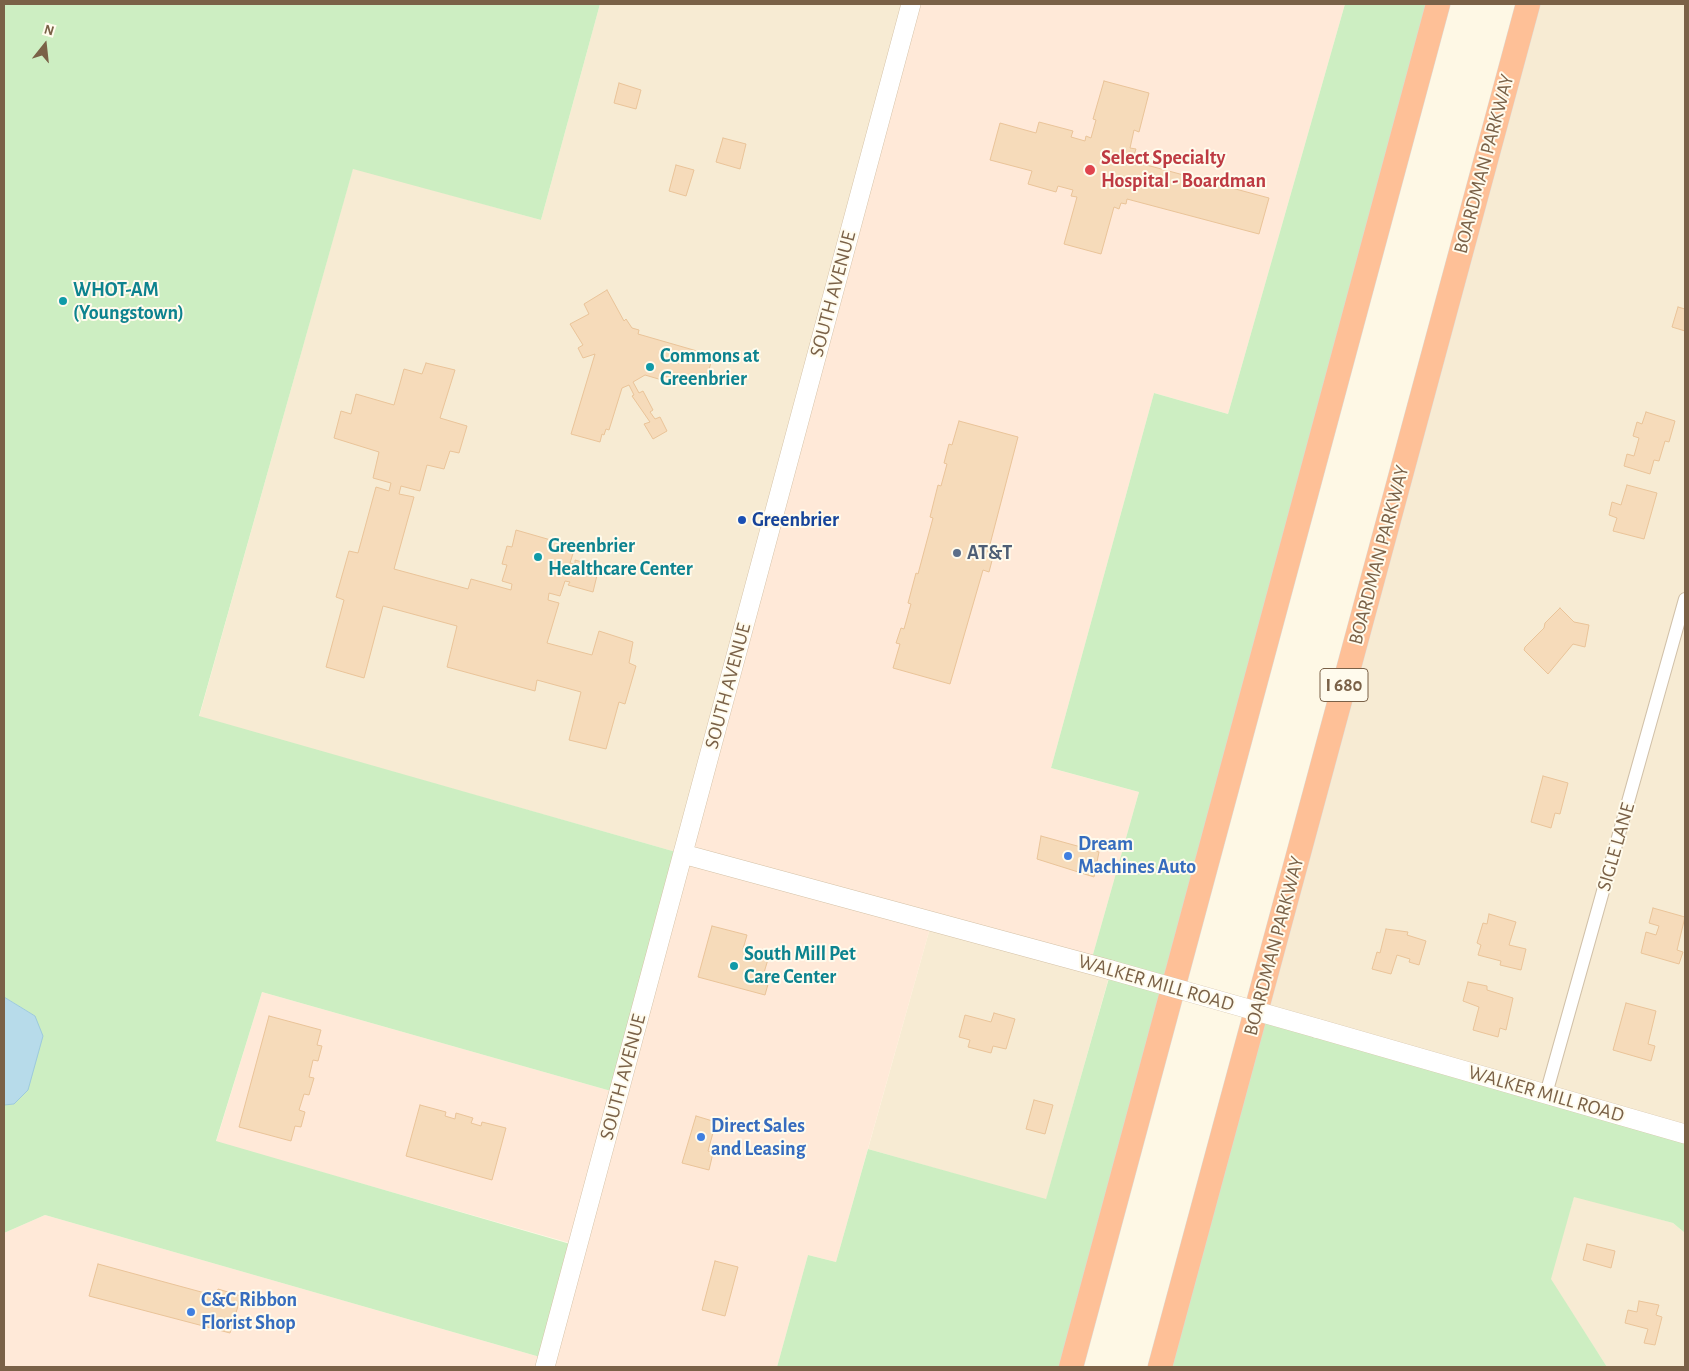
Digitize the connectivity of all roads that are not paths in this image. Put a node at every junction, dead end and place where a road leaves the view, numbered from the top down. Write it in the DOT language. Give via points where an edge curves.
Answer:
graph roads {
  1 [pos="911,4"];
  2 [pos="1438,4"];
  3 [pos="1528,4"];
  4 [pos="1685,599"];
  5 [pos="683,854"];
  6 [pos="1546,1094"];
  7 [pos="1685,1134"];
  8 [pos="545,1367"];
  9 [pos="1071,1367"];
  10 [pos="1160,1367"];
  1 -- 5 [label="main road, SOUTH AVENUE"];
  2 -- 9 [label="highway"];
  3 -- 10 [label="highway, BOARDMAN PARKWAY / I 680"];
  4 -- 6 [label="street, SIGLE LANE"];
  5 -- 6 [label="main road, WALKER MILL ROAD, bridge" via="1111,970"];
  5 -- 8 [label="main road, SOUTH AVENUE"];
  6 -- 7 [label="main road, WALKER MILL ROAD"];
}
